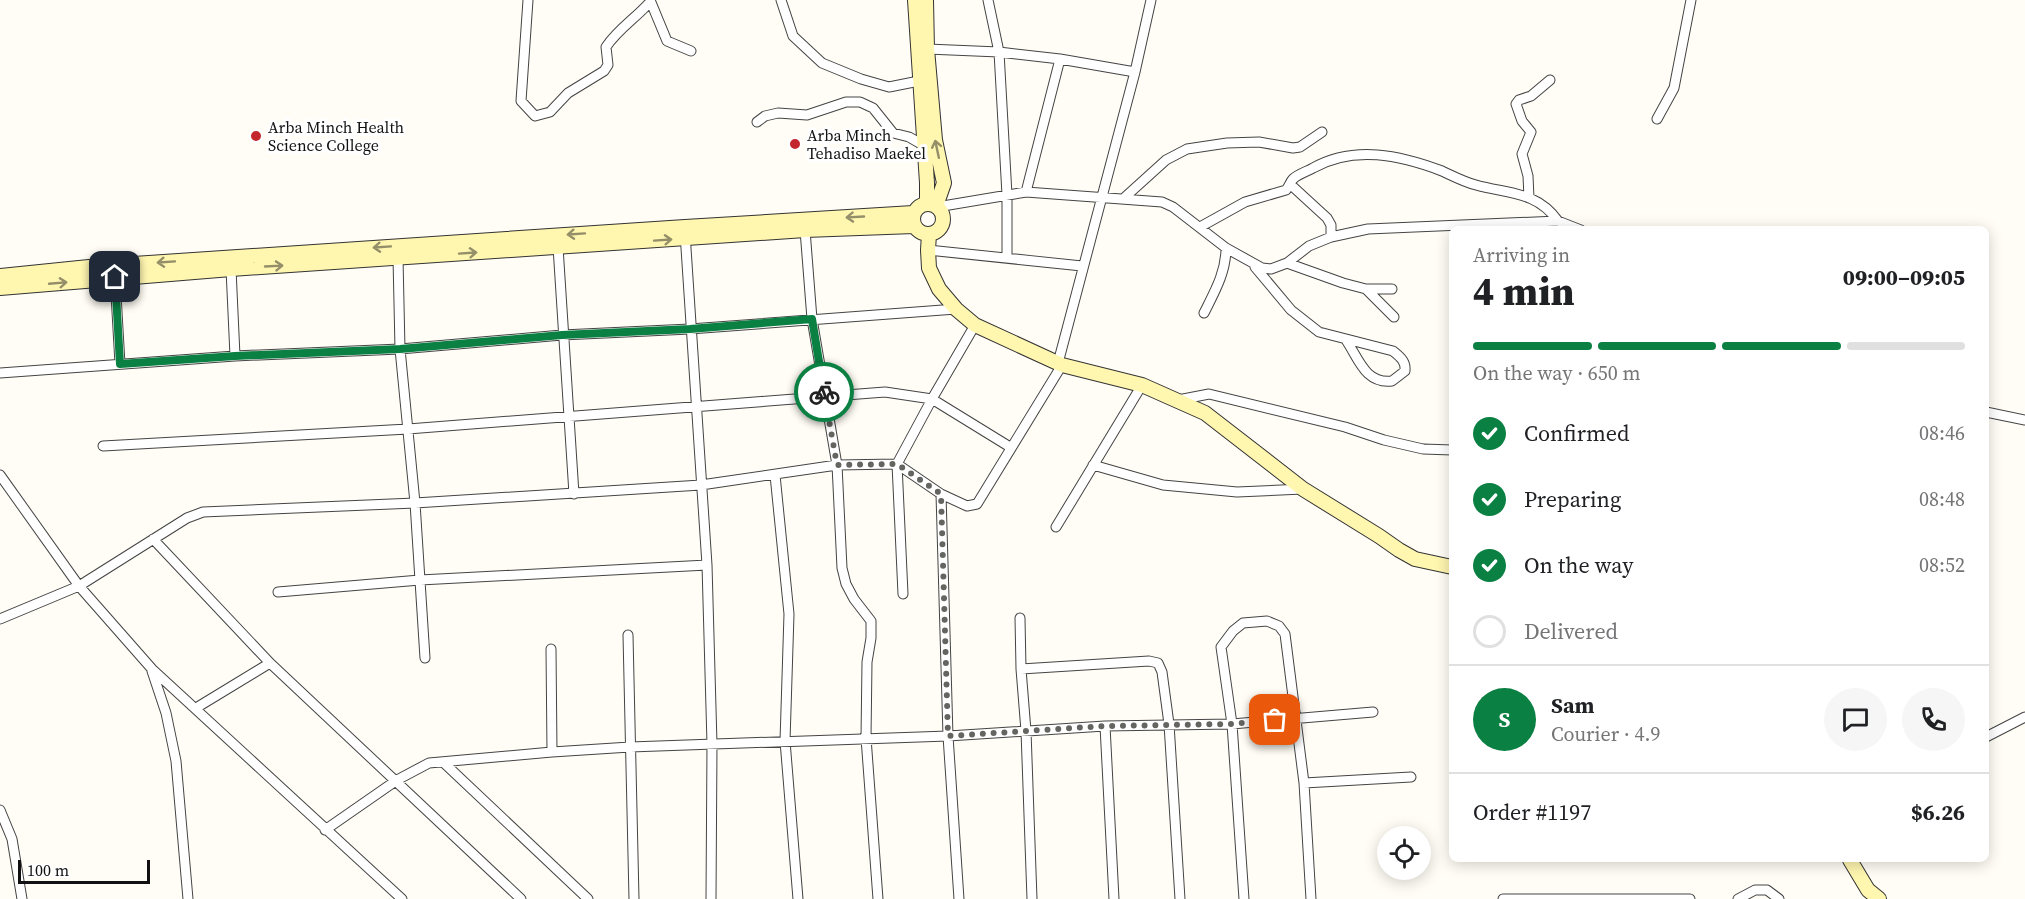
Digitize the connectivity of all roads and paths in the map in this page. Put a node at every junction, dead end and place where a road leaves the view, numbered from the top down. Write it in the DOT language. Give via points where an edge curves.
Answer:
graph roads {
  1 [pos="528,0"];
  2 [pos="781,0"];
  3 [pos="915,0"];
  4 [pos="926,0"];
  5 [pos="988,0"];
  6 [pos="1151,0"];
  7 [pos="1691,0"];
  8 [pos="650,1"];
  9 [pos="927,48"];
  10 [pos="691,51"];
  11 [pos="999,52"];
  12 [pos="1060,58"];
  13 [pos="1135,72"];
  14 [pos="1550,80"];
  15 [pos="920,81"];
  16 [pos="1657,119"];
  17 [pos="757,122"];
  18 [pos="1322,132"];
  19 [pos="923,145"];
  20 [pos="1290,185"];
  21 [pos="1026,192"];
  22 [pos="1007,195"];
  23 [pos="1103,198"];
  24 [pos="1124,198"];
  25 [pos="1529,198"];
  26 [pos="933,205"];
  27 [pos="914,220"];
  28 [pos="1558,221"];
  29 [pos="1571,226"];
  30 [pos="1200,227"];
  31 [pos="805,230"];
  32 [pos="685,233"];
  33 [pos="929,234"];
  34 [pos="1331,237"];
  35 [pos="558,247"];
  36 [pos="1227,248"];
  37 [pos="928,250"];
  38 [pos="1006,257"];
  39 [pos="398,258"];
  40 [pos="1247,258"];
  41 [pos="1287,264"];
  42 [pos="1082,266"];
  43 [pos="231,269"];
  44 [pos="0,276"];
  45 [pos="115,277"];
  46 [pos="0,288"];
  47 [pos="1366,289"];
  48 [pos="1392,289"];
  49 [pos="956,309"];
  50 [pos="1204,313"];
  51 [pos="1394,317"];
  52 [pos="812,319"];
  53 [pos="975,325"];
  54 [pos="690,329"];
  55 [pos="562,335"];
  56 [pos="1346,340"];
  57 [pos="400,349"];
  58 [pos="235,356"];
  59 [pos="120,364"];
  60 [pos="1060,364"];
  61 [pos="0,374"];
  62 [pos="1142,385"];
  63 [pos="825,397"];
  64 [pos="932,399"];
  65 [pos="1178,400"];
  66 [pos="696,406"];
  67 [pos="1989,413"];
  68 [pos="568,417"];
  69 [pos="2025,420"];
  70 [pos="408,429"];
  71 [pos="104,446"];
  72 [pos="1010,447"];
  73 [pos="1449,450"];
  74 [pos="897,464"];
  75 [pos="837,465"];
  76 [pos="1093,465"];
  77 [pos="775,475"];
  78 [pos="0,476"];
  79 [pos="701,485"];
  80 [pos="1304,489"];
  81 [pos="574,494"];
  82 [pos="941,494"];
  83 [pos="415,503"];
  84 [pos="1056,527"];
  85 [pos="153,538"];
  86 [pos="707,565"];
  87 [pos="1449,566"];
  88 [pos="420,580"];
  89 [pos="79,586"];
  90 [pos="279,592"];
  91 [pos="903,594"];
  92 [pos="1020,618"];
  93 [pos="0,619"];
  94 [pos="627,635"];
  95 [pos="551,649"];
  96 [pos="425,658"];
  97 [pos="270,663"];
  98 [pos="152,669"];
  99 [pos="1021,669"];
  100 [pos="196,708"];
  101 [pos="1373,712"];
  102 [pos="2025,717"];
  103 [pos="1296,718"];
  104 [pos="1169,724"];
  105 [pos="1232,724"];
  106 [pos="1105,726"];
  107 [pos="1026,731"];
  108 [pos="1989,735"];
  109 [pos="948,736"];
  110 [pos="866,738"];
  111 [pos="785,741"];
  112 [pos="711,744"];
  113 [pos="630,747"];
  114 [pos="552,752"];
  115 [pos="443,762"];
  116 [pos="1411,777"];
  117 [pos="397,780"];
  118 [pos="1304,783"];
  119 [pos="0,810"];
  120 [pos="325,830"];
  121 [pos="1851,862"];
  122 [pos="1872,896"];
  123 [pos="22,899"];
  124 [pos="188,899"];
  125 [pos="402,899"];
  126 [pos="521,899"];
  127 [pos="588,899"];
  128 [pos="634,899"];
  129 [pos="711,899"];
  130 [pos="798,899"];
  131 [pos="878,899"];
  132 [pos="959,899"];
  133 [pos="1032,899"];
  134 [pos="1114,899"];
  135 [pos="1180,899"];
  136 [pos="1244,899"];
  137 [pos="1311,899"];
  138 [pos="1503,899"];
  139 [pos="1690,899"];
  140 [pos="1738,899"];
  141 [pos="1779,899"];
  1 -- 8 [label="street" via="521,101 535,116 550,112 568,93 604,71 608,65 606,46"];
  2 -- 15 [label="street" via="794,36 822,63 889,87"];
  3 -- 15 [label="main road"];
  4 -- 9 [label="main road"];
  5 -- 11 [label="street"];
  6 -- 13 [label="street"];
  7 -- 16 [label="street" via="1674,88"];
  8 -- 10 [label="street" via="667,41"];
  9 -- 11 [label="street"];
  26 -- 9 [label="main road, one-way" via="944,183 935,140"];
  11 -- 12 [label="street"];
  11 -- 22 [label="street"];
  12 -- 13 [label="street"];
  12 -- 21 [label="street"];
  13 -- 23 [label="street"];
  14 -- 25 [label="street" via="1516,104 1531,132 1522,154"];
  15 -- 19 [label="main road"];
  17 -- 19 [label="street" via="765,116 807,115 846,102 861,102 873,108 893,133"];
  18 -- 24 [label="street" via="1293,148 1259,141 1187,149 1167,160"];
  19 -- 26 [label="main road"];
  20 -- 25 [label="street" via="1293,179 1328,160 1346,155 1382,155"];
  20 -- 30 [label="street" via="1286,190 1245,202"];
  20 -- 34 [label="street" via="1327,218"];
  21 -- 22 [label="street"];
  21 -- 23 [label="street"];
  22 -- 26 [label="street"];
  22 -- 38 [label="street"];
  23 -- 24 [label="street"];
  23 -- 42 [label="street"];
  24 -- 30 [label="street" via="1162,202"];
  25 -- 28 [label="street" via="1550,210"];
  26 -- 27 [label="main road" via="918,207"];
  26 -- 33 [label="main road" via="942,215 941,226"];
  27 -- 31 [label="main road"];
  27 -- 32 [label="main road, one-way"];
  27 -- 33 [label="main road" via="921,232"];
  28 -- 29 [label="street"];
  28 -- 34 [label="street" via="1368,229"];
  30 -- 36 [label="street"];
  31 -- 32 [label="main road"];
  31 -- 52 [label="street"];
  35 -- 32 [label="main road, one-way"];
  32 -- 44 [label="main road, one-way" via="90,267"];
  32 -- 54 [label="street"];
  33 -- 37 [label="main road"];
  34 -- 41 [label="street" via="1309,246"];
  39 -- 35 [label="main road, one-way"];
  35 -- 55 [label="street"];
  36 -- 40 [label="street"];
  36 -- 50 [label="street" via="1222,277"];
  37 -- 38 [label="street"];
  37 -- 49 [label="main road" via="929,268 939,289"];
  38 -- 42 [label="street"];
  43 -- 39 [label="main road, one-way"];
  39 -- 57 [label="street"];
  40 -- 41 [label="street" via="1262,268"];
  40 -- 56 [label="street" via="1291,310 1319,332"];
  41 -- 47 [label="street"];
  42 -- 60 [label="street"];
  43 -- 45 [label="main road"];
  43 -- 58 [label="street"];
  46 -- 45 [label="main road, one-way"];
  45 -- 59 [label="street"];
  47 -- 48 [label="street"];
  47 -- 51 [label="street"];
  49 -- 52 [label="street"];
  49 -- 53 [label="main road"];
  52 -- 54 [label="street"];
  52 -- 63 [label="street"];
  53 -- 60 [label="main road"];
  53 -- 64 [label="street"];
  54 -- 55 [label="street"];
  54 -- 66 [label="street"];
  55 -- 57 [label="street"];
  55 -- 68 [label="street"];
  56 -- 56 [label="street" via="1393,351 1405,364 1405,371 1392,381 1375,380"];
  57 -- 58 [label="street"];
  57 -- 70 [label="street"];
  58 -- 59 [label="street"];
  59 -- 61 [label="street"];
  60 -- 62 [label="main road"];
  60 -- 72 [label="street"];
  62 -- 65 [label="main road"];
  62 -- 76 [label="street"];
  63 -- 64 [label="street" via="885,392"];
  63 -- 66 [label="street"];
  63 -- 75 [label="street"];
  64 -- 72 [label="street"];
  64 -- 74 [label="street"];
  65 -- 73 [label="street" via="1209,394 1384,440 1423,449"];
  65 -- 80 [label="main road" via="1205,413"];
  66 -- 68 [label="street"];
  66 -- 79 [label="street"];
  67 -- 69 [label="street"];
  68 -- 70 [label="street"];
  68 -- 81 [label="street"];
  70 -- 71 [label="street"];
  70 -- 83 [label="street"];
  72 -- 82 [label="street" via="977,504 967,506"];
  74 -- 75 [label="street"];
  74 -- 82 [label="street"];
  74 -- 91 [label="street"];
  75 -- 77 [label="street"];
  75 -- 110 [label="street" via="842,568 854,599 871,621"];
  76 -- 80 [label="street" via="1162,485 1237,492"];
  76 -- 84 [label="street"];
  77 -- 79 [label="street"];
  77 -- 111 [label="street" via="789,614"];
  78 -- 89 [label="street"];
  79 -- 81 [label="street"];
  79 -- 86 [label="street"];
  80 -- 87 [label="main road" via="1415,559"];
  81 -- 83 [label="street"];
  82 -- 109 [label="street"];
  83 -- 85 [label="street" via="203,512"];
  83 -- 88 [label="street"];
  85 -- 89 [label="street"];
  85 -- 97 [label="street"];
  86 -- 88 [label="street"];
  86 -- 112 [label="street"];
  88 -- 90 [label="street"];
  88 -- 96 [label="street"];
  89 -- 93 [label="street"];
  89 -- 98 [label="street"];
  92 -- 99 [label="street"];
  94 -- 113 [label="street"];
  95 -- 114 [label="street"];
  97 -- 100 [label="street"];
  97 -- 117 [label="street"];
  98 -- 100 [label="street"];
  98 -- 124 [label="street" via="176,761"];
  99 -- 104 [label="street" via="1158,663"];
  99 -- 107 [label="street"];
  100 -- 120 [label="street"];
  101 -- 103 [label="street"];
  102 -- 108 [label="street"];
  103 -- 105 [label="street"];
  103 -- 105 [label="street" via="1285,634 1267,621 1243,622 1221,647"];
  103 -- 118 [label="street"];
  104 -- 105 [label="street"];
  104 -- 106 [label="street"];
  104 -- 135 [label="street"];
  105 -- 136 [label="street"];
  106 -- 107 [label="street"];
  106 -- 134 [label="street"];
  107 -- 109 [label="street"];
  107 -- 133 [label="street"];
  109 -- 110 [label="street"];
  109 -- 132 [label="street"];
  110 -- 111 [label="street"];
  110 -- 131 [label="street"];
  111 -- 112 [label="street"];
  111 -- 130 [label="street"];
  112 -- 113 [label="street"];
  112 -- 129 [label="street"];
  113 -- 114 [label="street"];
  113 -- 128 [label="street"];
  114 -- 115 [label="street"];
  115 -- 117 [label="street" via="429,763"];
  115 -- 127 [label="street"];
  116 -- 118 [label="street"];
  117 -- 120 [label="street"];
  117 -- 126 [label="street"];
  118 -- 137 [label="street"];
  119 -- 123 [label="street" via="12,839"];
  120 -- 125 [label="street"];
  121 -- 122 [label="main road"];
  138 -- 139 [label="street"];
  140 -- 141 [label="street" via="1767,890"];
}
